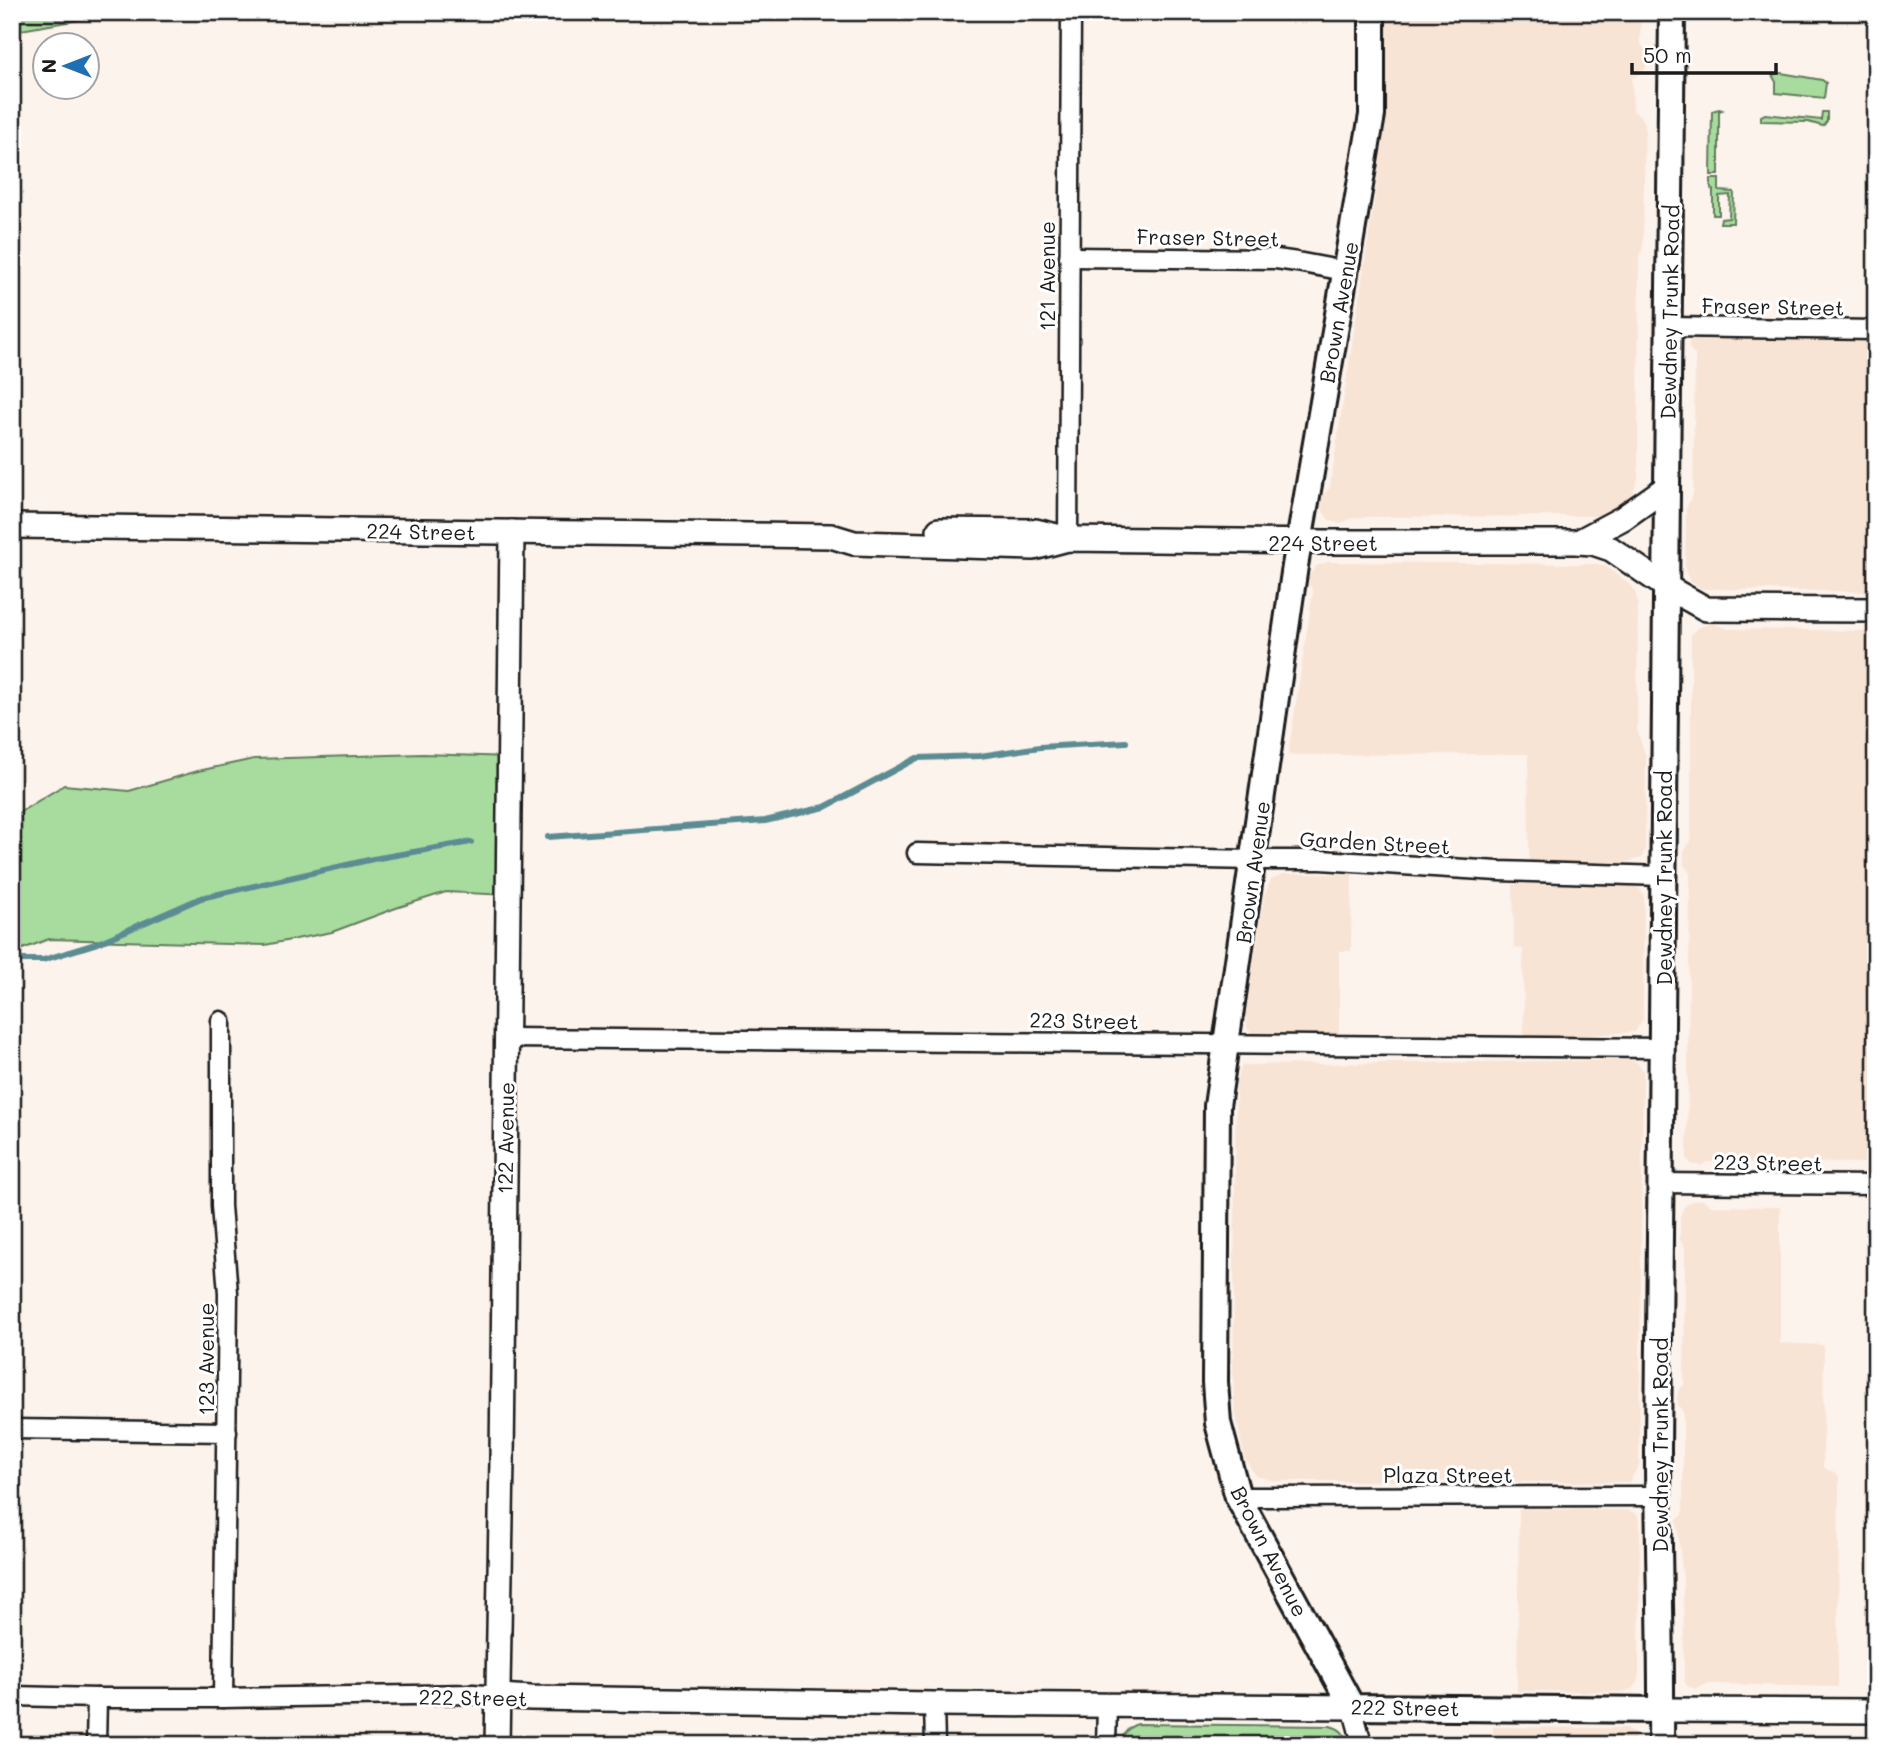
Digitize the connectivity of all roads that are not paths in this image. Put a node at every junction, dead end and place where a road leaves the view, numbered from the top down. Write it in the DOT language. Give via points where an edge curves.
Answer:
graph roads {
  1 [pos="1071,12"];
  2 [pos="1372,12"];
  3 [pos="1672,12"];
  4 [pos="1069,257"];
  5 [pos="1345,271"];
  6 [pos="1670,327"];
  7 [pos="1876,330"];
  8 [pos="1667,487"];
  9 [pos="12,526"];
  10 [pos="512,532"];
  11 [pos="1068,539"];
  12 [pos="1299,542"];
  13 [pos="1578,542"];
  14 [pos="1665,586"];
  15 [pos="1876,610"];
  16 [pos="917,853"];
  17 [pos="1254,860"];
  18 [pos="1663,876"];
  19 [pos="221,1021"];
  20 [pos="506,1038"];
  21 [pos="1226,1045"];
  22 [pos="1662,1048"];
  23 [pos="1660,1183"];
  24 [pos="1876,1185"];
  25 [pos="12,1429"];
  26 [pos="228,1432"];
  27 [pos="1659,1496"];
  28 [pos="1238,1497"];
  29 [pos="12,1696"];
  30 [pos="498,1696"];
  31 [pos="97,1698"];
  32 [pos="223,1698"];
  33 [pos="934,1704"];
  34 [pos="1107,1706"];
  35 [pos="1352,1707"];
  36 [pos="1661,1710"];
  37 [pos="1876,1711"];
  38 [pos="96,1745"];
  39 [pos="497,1745"];
  40 [pos="935,1745"];
  41 [pos="1107,1745"];
  42 [pos="1360,1745"];
  43 [pos="1661,1745"];
  1 -- 4 [label="street, 121 Avenue"];
  2 -- 5 [label="main road, Brown Avenue" via="1372,115"];
  3 -- 6 [label="main road, Dewdney Trunk Road"];
  4 -- 5 [label="street, Fraser Street" via="1276,260"];
  4 -- 11 [label="street, 121 Avenue"];
  5 -- 12 [label="main road, Brown Avenue"];
  6 -- 7 [label="street, Fraser Street"];
  6 -- 8 [label="main road, Dewdney Trunk Road"];
  8 -- 13 [label="street, 224 Street"];
  8 -- 14 [label="main road, Dewdney Trunk Road"];
  9 -- 10 [label="street, 224 Street"];
  10 -- 11 [label="street, 224 Street" via="831,536 854,543 1034,548"];
  10 -- 20 [label="street, 122 Avenue"];
  11 -- 12 [label="street, 224 Street"];
  12 -- 13 [label="street, 224 Street"];
  12 -- 17 [label="main road, Brown Avenue"];
  13 -- 14 [label="street, 224 Street" via="1611,549"];
  14 -- 15 [label="street, 224 Street" via="1706,609"];
  14 -- 18 [label="main road, Dewdney Trunk Road"];
  16 -- 17 [label="street, Garden Street"];
  17 -- 18 [label="street, Garden Street"];
  17 -- 21 [label="main road, Brown Avenue"];
  18 -- 22 [label="main road, Dewdney Trunk Road"];
  19 -- 26 [label="street, 123 Avenue"];
  20 -- 21 [label="street, 223 Street"];
  20 -- 30 [label="street, 122 Avenue"];
  21 -- 22 [label="street, 223 Street"];
  21 -- 28 [label="main road, Brown Avenue" via="1217,1106 1215,1382 1218,1423"];
  22 -- 23 [label="main road, Dewdney Trunk Road"];
  23 -- 24 [label="street, 223 Street"];
  23 -- 27 [label="main road, Dewdney Trunk Road"];
  25 -- 26 [label="street"];
  26 -- 32 [label="street, 123 Avenue"];
  27 -- 28 [label="street, Plaza Street"];
  27 -- 36 [label="main road, Dewdney Trunk Road"];
  28 -- 35 [label="main road, Brown Avenue"];
  29 -- 31 [label="street, 222 Street"];
  30 -- 32 [label="street, 222 Street"];
  30 -- 33 [label="street, 222 Street"];
  30 -- 39 [label="street, 122 Avenue"];
  31 -- 32 [label="street, 222 Street"];
  31 -- 38 [label="street"];
  33 -- 34 [label="street, 222 Street"];
  33 -- 40 [label="street"];
  34 -- 35 [label="street, 222 Street"];
  34 -- 41 [label="street"];
  35 -- 36 [label="main road, 222 Street"];
  35 -- 42 [label="street"];
  36 -- 37 [label="street, 222 Street"];
  36 -- 43 [label="main road, Dewdney Trunk Road"];
}
